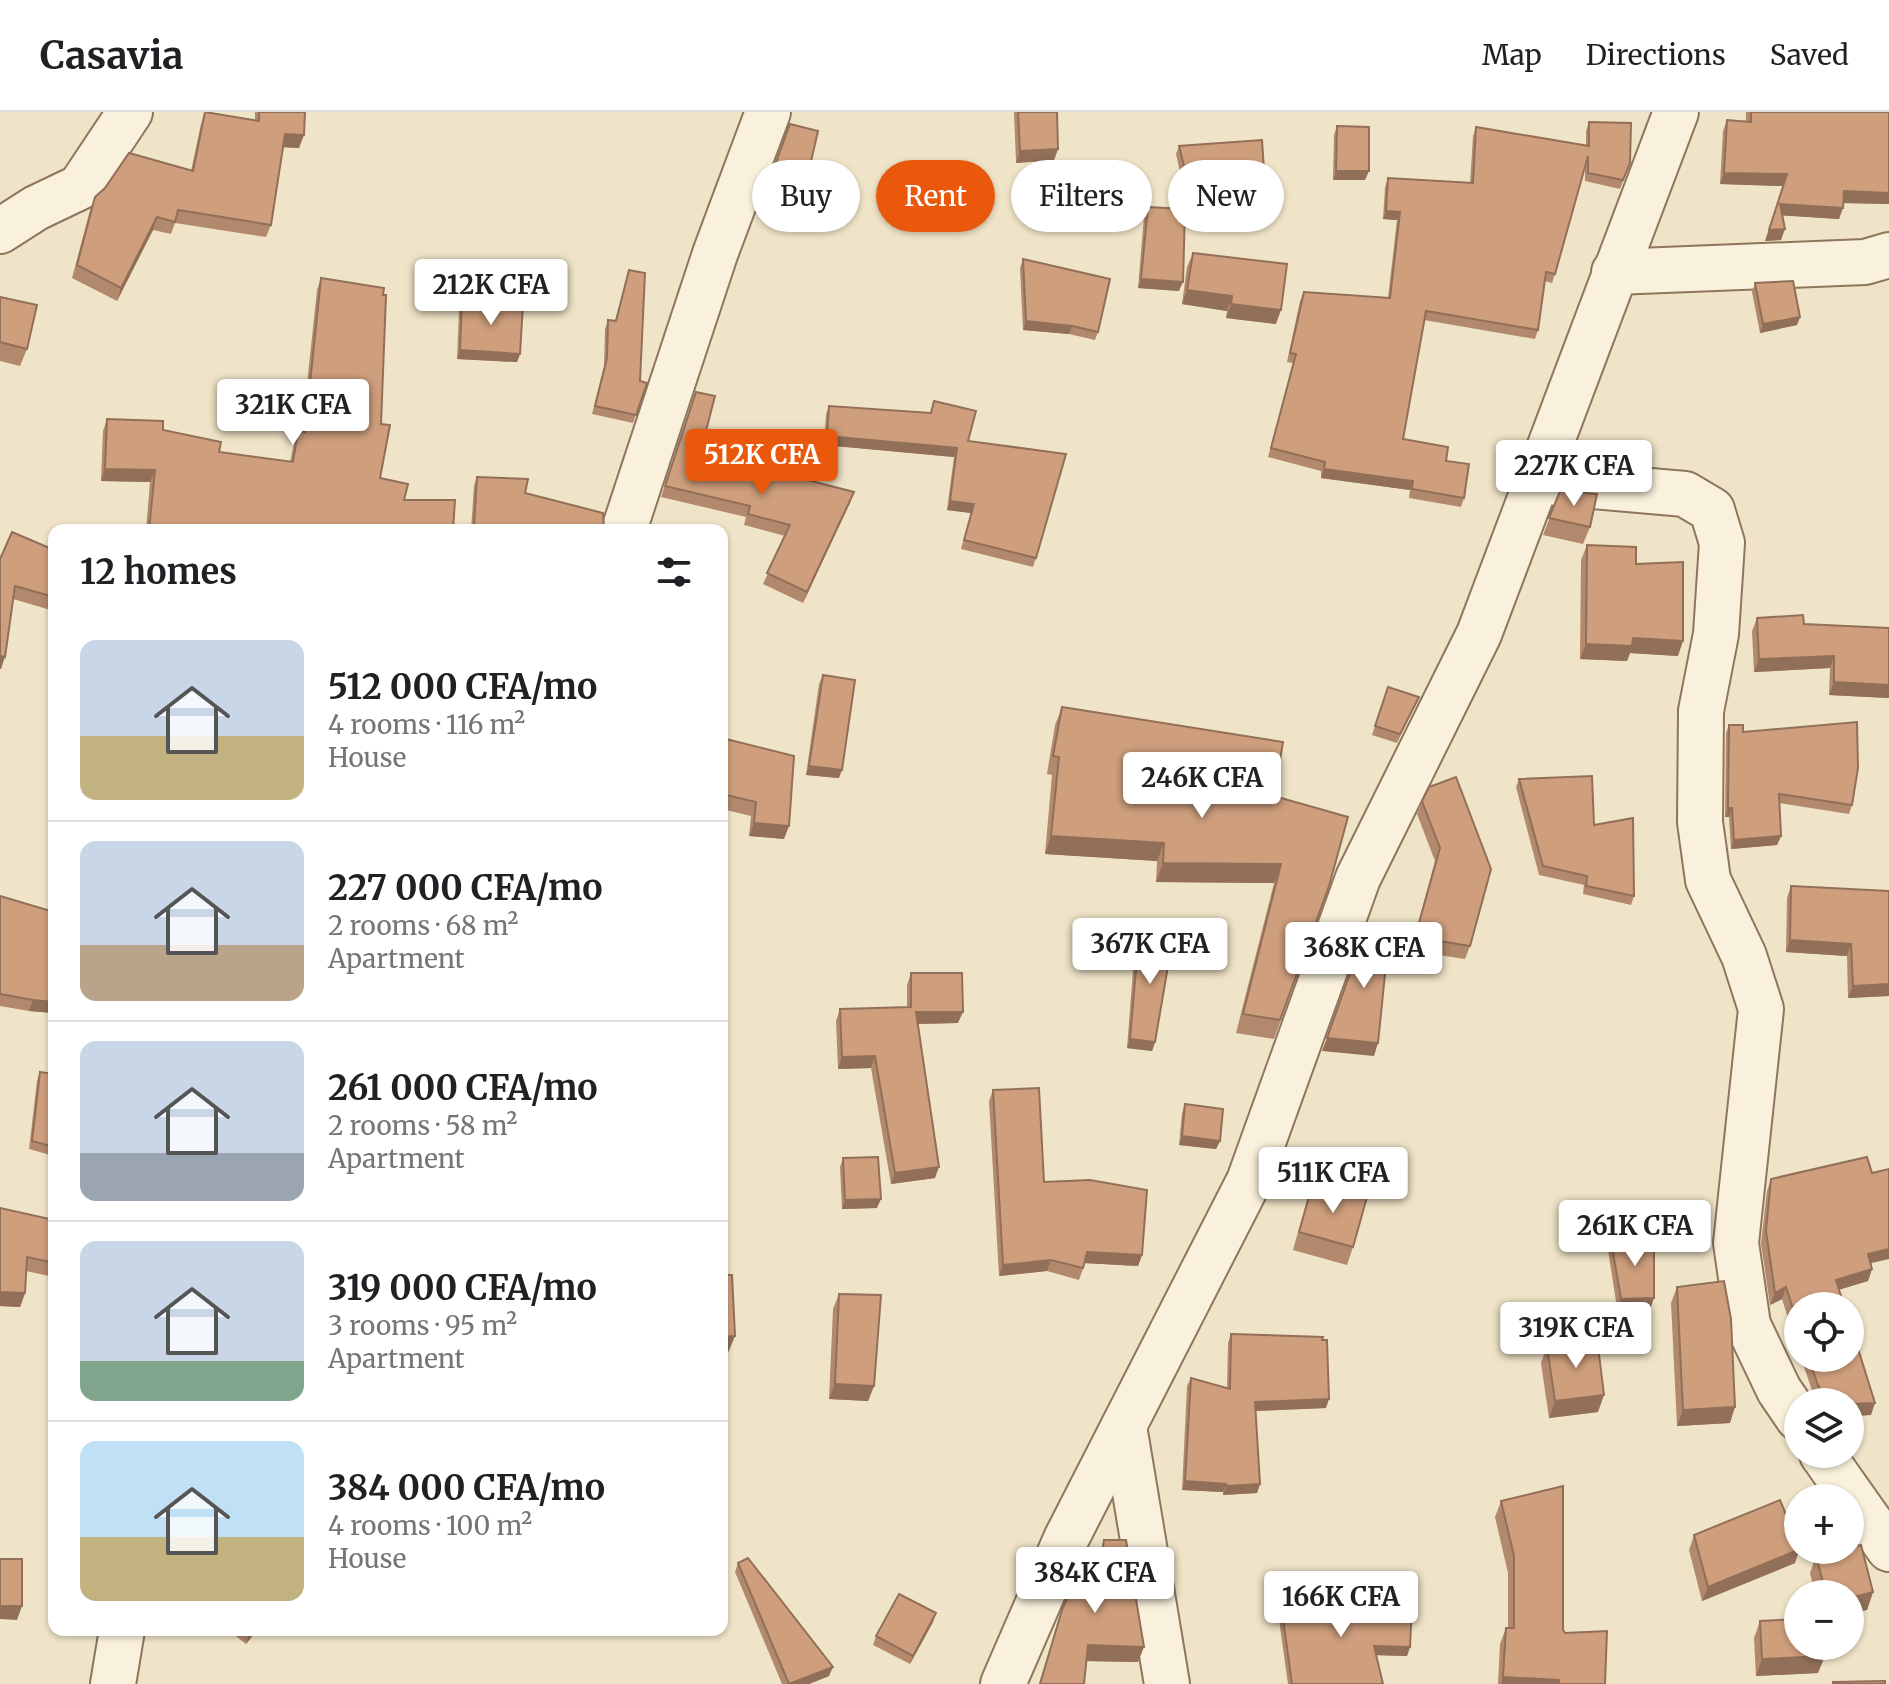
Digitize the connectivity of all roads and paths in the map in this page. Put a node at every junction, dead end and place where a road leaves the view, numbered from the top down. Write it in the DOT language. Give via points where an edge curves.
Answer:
graph roads {
  1 [pos="130,112"];
  2 [pos="768,112"];
  3 [pos="1676,112"];
  4 [pos="18,200"];
  5 [pos="0,231"];
  6 [pos="1889,255"];
  7 [pos="1614,272"];
  8 [pos="1535,481"];
  9 [pos="626,524"];
  10 [pos="1784,1397"];
  11 [pos="1124,1426"];
  12 [pos="1832,1468"];
  13 [pos="1889,1549"];
  14 [pos="121,1636"];
  15 [pos="113,1684"];
  16 [pos="1003,1684"];
  17 [pos="1167,1684"];
  1 -- 4 [label="street" via="80,187"];
  2 -- 9 [label="street"];
  3 -- 7 [label="street"];
  4 -- 5 [label="street"];
  6 -- 7 [label="street" via="1865,262"];
  7 -- 8 [label="street"];
  8 -- 10 [label="street" via="1685,494 1712,510 1722,543 1716,634 1701,711 1700,822 1708,880 1744,956 1761,1009 1736,1243 1748,1325"];
  8 -- 11 [label="street" via="1479,634 1358,878 1249,1181"];
  11 -- 16 [label="street" via="1066,1539"];
  11 -- 17 [label="street"];
  12 -- 13 [label="street"];
  14 -- 15 [label="street"];
}
